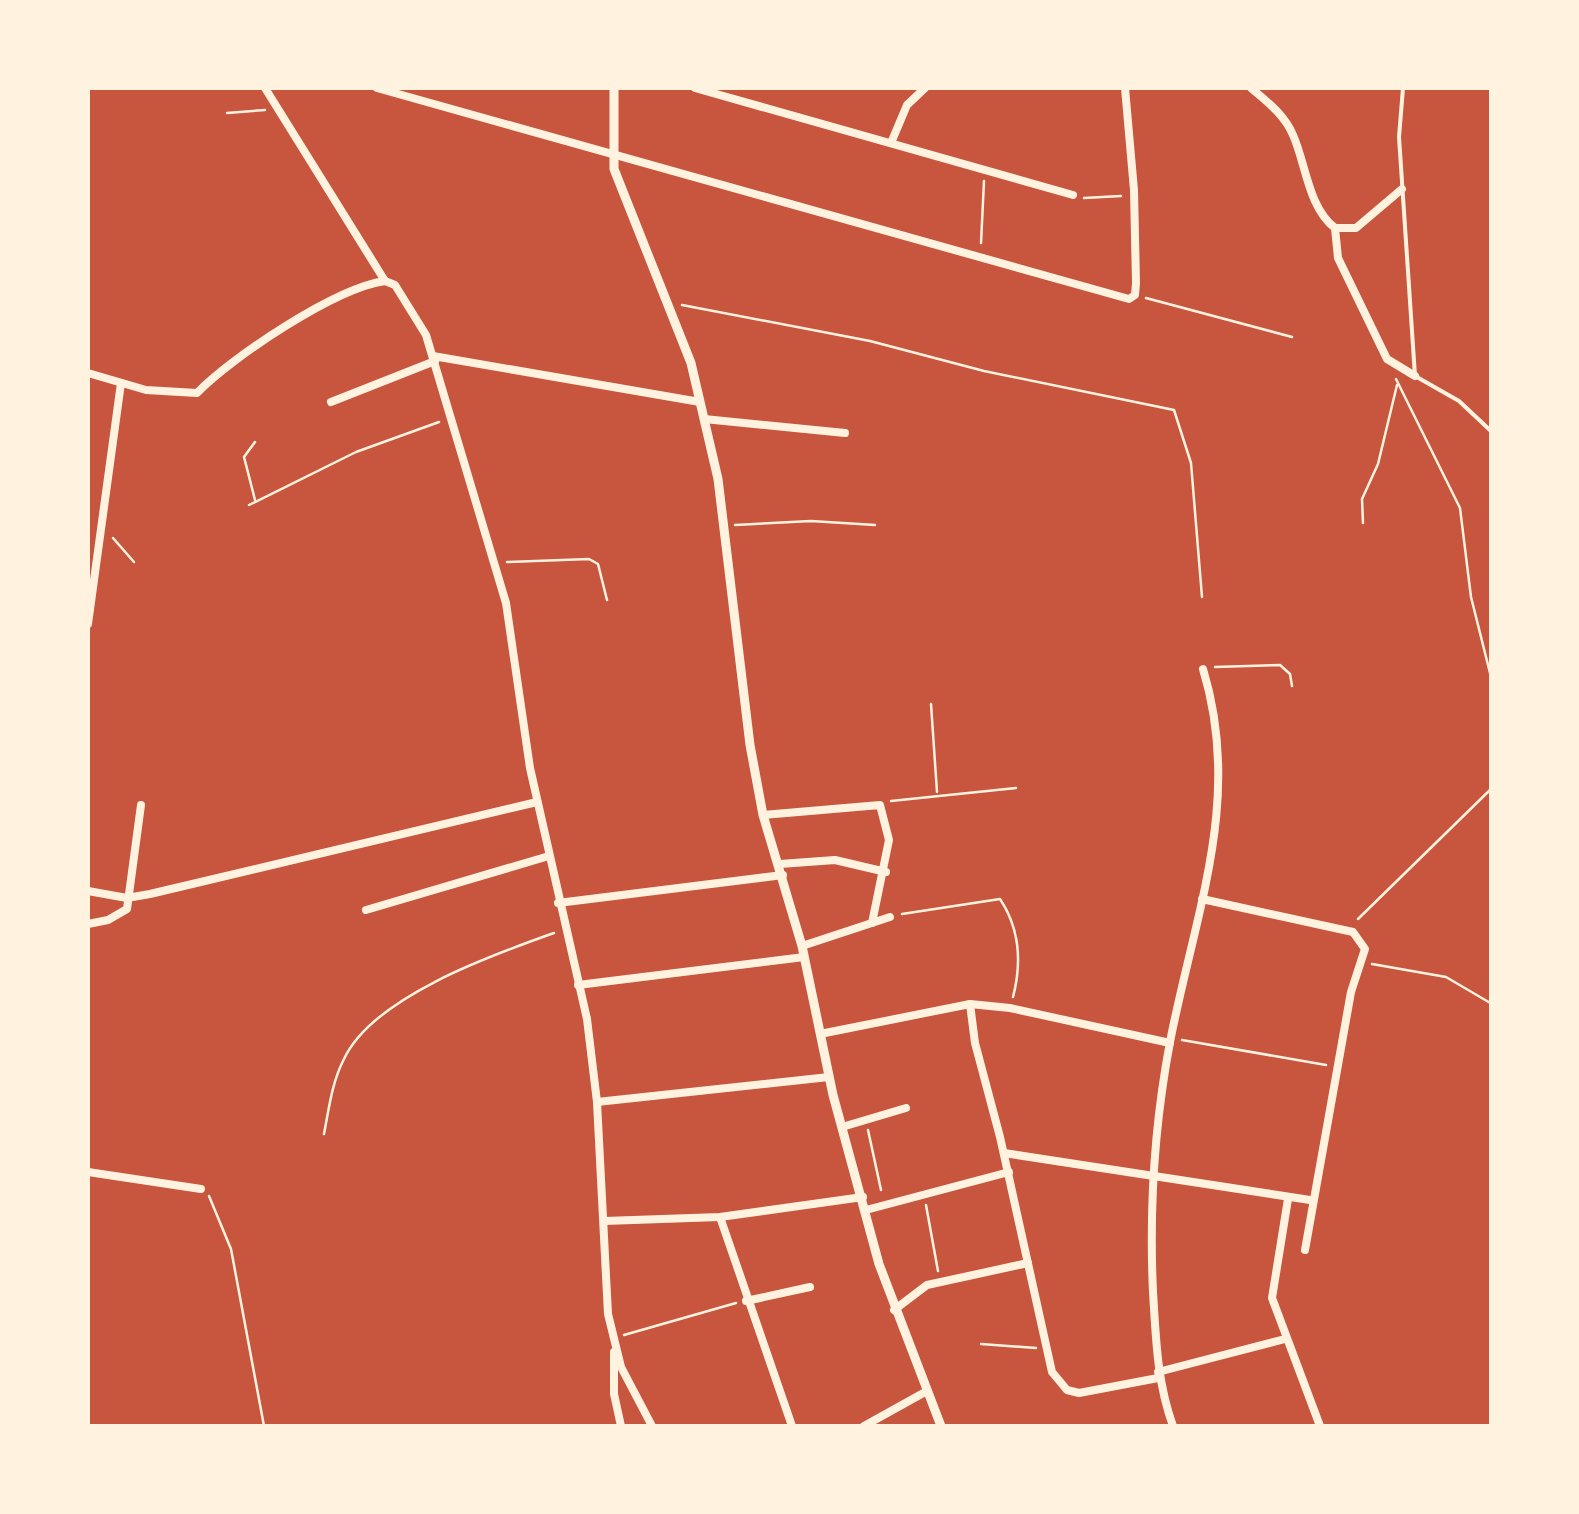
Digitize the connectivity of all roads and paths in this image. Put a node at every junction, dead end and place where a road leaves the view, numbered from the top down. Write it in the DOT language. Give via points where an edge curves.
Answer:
graph roads {
  1 [pos="265,88"];
  2 [pos="376,88"];
  3 [pos="614,88"];
  4 [pos="695,88"];
  5 [pos="905,88"];
  6 [pos="1125,88"];
  7 [pos="1250,88"];
  8 [pos="1404,88"];
  9 [pos="921,90"];
  10 [pos="281,112"];
  11 [pos="227,113"];
  12 [pos="891,142"];
  13 [pos="611,151"];
  14 [pos="984,170"];
  15 [pos="1402,190"];
  16 [pos="1073,196"];
  17 [pos="1135,196"];
  18 [pos="1335,228"];
  19 [pos="980,258"];
  20 [pos="385,280"];
  21 [pos="1135,296"];
  22 [pos="668,305"];
  23 [pos="1292,337"];
  24 [pos="434,358"];
  25 [pos="1387,359"];
  26 [pos="88,373"];
  27 [pos="1415,376"];
  28 [pos="121,383"];
  29 [pos="1398,383"];
  30 [pos="331,402"];
  31 [pos="700,402"];
  32 [pos="452,418"];
  33 [pos="704,419"];
  34 [pos="1492,432"];
  35 [pos="845,433"];
  36 [pos="256,442"];
  37 [pos="256,502"];
  38 [pos="249,505"];
  39 [pos="88,519"];
  40 [pos="100,521"];
  41 [pos="1363,523"];
  42 [pos="875,525"];
  43 [pos="724,526"];
  44 [pos="134,562"];
  45 [pos="496,562"];
  46 [pos="1202,596"];
  47 [pos="607,600"];
  48 [pos="88,624"];
  49 [pos="1203,669"];
  50 [pos="1492,681"];
  51 [pos="1292,686"];
  52 [pos="932,704"];
  53 [pos="1016,788"];
  54 [pos="1492,788"];
  55 [pos="937,793"];
  56 [pos="538,802"];
  57 [pos="141,804"];
  58 [pos="880,805"];
  59 [pos="763,815"];
  60 [pos="549,856"];
  61 [pos="781,869"];
  62 [pos="886,872"];
  63 [pos="88,890"];
  64 [pos="127,898"];
  65 [pos="1202,899"];
  66 [pos="558,904"];
  67 [pos="366,910"];
  68 [pos="890,916"];
  69 [pos="88,924"];
  70 [pos="872,924"];
  71 [pos="564,929"];
  72 [pos="1346,930"];
  73 [pos="803,951"];
  74 [pos="1364,963"];
  75 [pos="578,986"];
  76 [pos="970,1004"];
  77 [pos="1492,1004"];
  78 [pos="1010,1008"];
  79 [pos="820,1034"];
  80 [pos="1170,1043"];
  81 [pos="1337,1065"];
  82 [pos="829,1076"];
  83 [pos="597,1102"];
  84 [pos="906,1108"];
  85 [pos="868,1120"];
  86 [pos="842,1127"];
  87 [pos="324,1134"];
  88 [pos="1004,1154"];
  89 [pos="88,1172"];
  90 [pos="1009,1172"];
  91 [pos="1150,1176"];
  92 [pos="201,1189"];
  93 [pos="924,1196"];
  94 [pos="863,1197"];
  95 [pos="1288,1199"];
  96 [pos="1310,1200"];
  97 [pos="886,1206"];
  98 [pos="866,1210"];
  99 [pos="720,1217"];
  100 [pos="604,1222"];
  101 [pos="1305,1250"];
  102 [pos="1028,1264"];
  103 [pos="941,1282"];
  104 [pos="810,1287"];
  105 [pos="746,1300"];
  106 [pos="894,1310"];
  107 [pos="1285,1339"];
  108 [pos="614,1343"];
  109 [pos="981,1344"];
  110 [pos="1048,1349"];
  111 [pos="1158,1375"];
  112 [pos="927,1391"];
  113 [pos="264,1426"];
  114 [pos="622,1426"];
  115 [pos="652,1426"];
  116 [pos="792,1426"];
  117 [pos="864,1426"];
  118 [pos="940,1426"];
  119 [pos="1173,1426"];
  120 [pos="1320,1426"];
  1 -- 10 [label="street"];
  2 -- 13 [label="street"];
  3 -- 13 [label="street"];
  4 -- 12 [label="street"];
  5 -- 9 [label="street"];
  6 -- 17 [label="street"];
  7 -- 18 [label="street" via="1292,130 1317,205"];
  8 -- 15 [label="lane"];
  9 -- 12 [label="street"];
  10 -- 11 [label="path"];
  10 -- 20 [label="street"];
  12 -- 14 [label="street"];
  13 -- 19 [label="street"];
  13 -- 22 [label="street"];
  14 -- 16 [label="street"];
  14 -- 19 [label="path"];
  15 -- 18 [label="street" via="1356,228"];
  15 -- 27 [label="lane"];
  16 -- 17 [label="path"];
  17 -- 21 [label="street"];
  18 -- 25 [label="street" via="1338,258"];
  19 -- 21 [label="street"];
  20 -- 24 [label="street" via="416,318"];
  20 -- 28 [label="street" via="241,354 196,394"];
  21 -- 23 [label="path"];
  22 -- 31 [label="street"];
  22 -- 46 [label="path" via="781,322 1174,410 1191,462"];
  24 -- 30 [label="street"];
  24 -- 31 [label="street"];
  24 -- 32 [label="street"];
  25 -- 27 [label="street"];
  25 -- 29 [label="path"];
  26 -- 28 [label="street"];
  27 -- 34 [label="lane" via="1459,401"];
  28 -- 40 [label="street"];
  29 -- 41 [label="path" via="1362,499"];
  29 -- 50 [label="path" via="1460,508"];
  31 -- 33 [label="street"];
  32 -- 37 [label="path" via="356,452"];
  32 -- 45 [label="street"];
  33 -- 35 [label="street"];
  33 -- 43 [label="street"];
  36 -- 37 [label="path" via="244,457"];
  37 -- 38 [label="path"];
  39 -- 40 [label="street"];
  40 -- 44 [label="path"];
  40 -- 48 [label="street"];
  42 -- 43 [label="path"];
  43 -- 59 [label="street"];
  45 -- 47 [label="path" via="588,559 598,564"];
  45 -- 56 [label="street"];
  49 -- 51 [label="path" via="1280,666"];
  49 -- 65 [label="street" via="1222,763"];
  52 -- 55 [label="path"];
  53 -- 55 [label="path"];
  54 -- 72 [label="path"];
  55 -- 58 [label="path"];
  56 -- 60 [label="street"];
  56 -- 64 [label="street"];
  57 -- 64 [label="street"];
  58 -- 59 [label="street"];
  58 -- 62 [label="street" via="889,840"];
  59 -- 61 [label="street"];
  60 -- 66 [label="street"];
  60 -- 67 [label="street"];
  61 -- 62 [label="street" via="835,860"];
  61 -- 66 [label="street"];
  61 -- 73 [label="street"];
  62 -- 70 [label="street"];
  63 -- 64 [label="street"];
  64 -- 69 [label="street" via="124,914"];
  65 -- 72 [label="street"];
  65 -- 80 [label="street"];
  66 -- 71 [label="street"];
  68 -- 70 [label="street"];
  68 -- 78 [label="path" via="1000,899 1020,956"];
  70 -- 73 [label="street"];
  71 -- 75 [label="street"];
  71 -- 87 [label="path" via="440,981 365,1028 339,1070"];
  72 -- 74 [label="street" via="1361,940"];
  73 -- 75 [label="street"];
  73 -- 79 [label="street"];
  74 -- 77 [label="path" via="1446,977"];
  74 -- 81 [label="street" via="1351,992"];
  75 -- 83 [label="street"];
  76 -- 78 [label="street"];
  76 -- 79 [label="street"];
  76 -- 88 [label="street"];
  78 -- 80 [label="street"];
  79 -- 82 [label="street"];
  80 -- 81 [label="path" via="1186,1039"];
  80 -- 91 [label="street"];
  81 -- 96 [label="street"];
  82 -- 83 [label="street"];
  82 -- 86 [label="street"];
  83 -- 100 [label="street"];
  84 -- 85 [label="street"];
  85 -- 86 [label="street"];
  85 -- 97 [label="path"];
  86 -- 94 [label="street"];
  88 -- 90 [label="street"];
  88 -- 91 [label="street"];
  89 -- 92 [label="street"];
  90 -- 93 [label="street"];
  90 -- 102 [label="street"];
  91 -- 95 [label="street"];
  91 -- 111 [label="street"];
  92 -- 113 [label="path" via="218,1209 231,1250"];
  93 -- 97 [label="street"];
  93 -- 103 [label="path"];
  94 -- 98 [label="street"];
  94 -- 99 [label="street"];
  95 -- 96 [label="street"];
  95 -- 107 [label="street" via="1272,1298"];
  96 -- 101 [label="street"];
  97 -- 98 [label="street"];
  98 -- 106 [label="street"];
  99 -- 100 [label="street"];
  99 -- 105 [label="street"];
  100 -- 108 [label="street"];
  102 -- 103 [label="street"];
  102 -- 110 [label="street"];
  103 -- 106 [label="street" via="910,1294"];
  104 -- 105 [label="street"];
  105 -- 108 [label="path"];
  105 -- 116 [label="street"];
  106 -- 112 [label="street"];
  107 -- 111 [label="street"];
  107 -- 120 [label="street"];
  108 -- 114 [label="street"];
  108 -- 115 [label="street"];
  109 -- 110 [label="path"];
  110 -- 111 [label="street" via="1052,1372 1067,1390 1111,1389"];
  111 -- 119 [label="street"];
  112 -- 117 [label="street"];
  112 -- 118 [label="street"];
}
